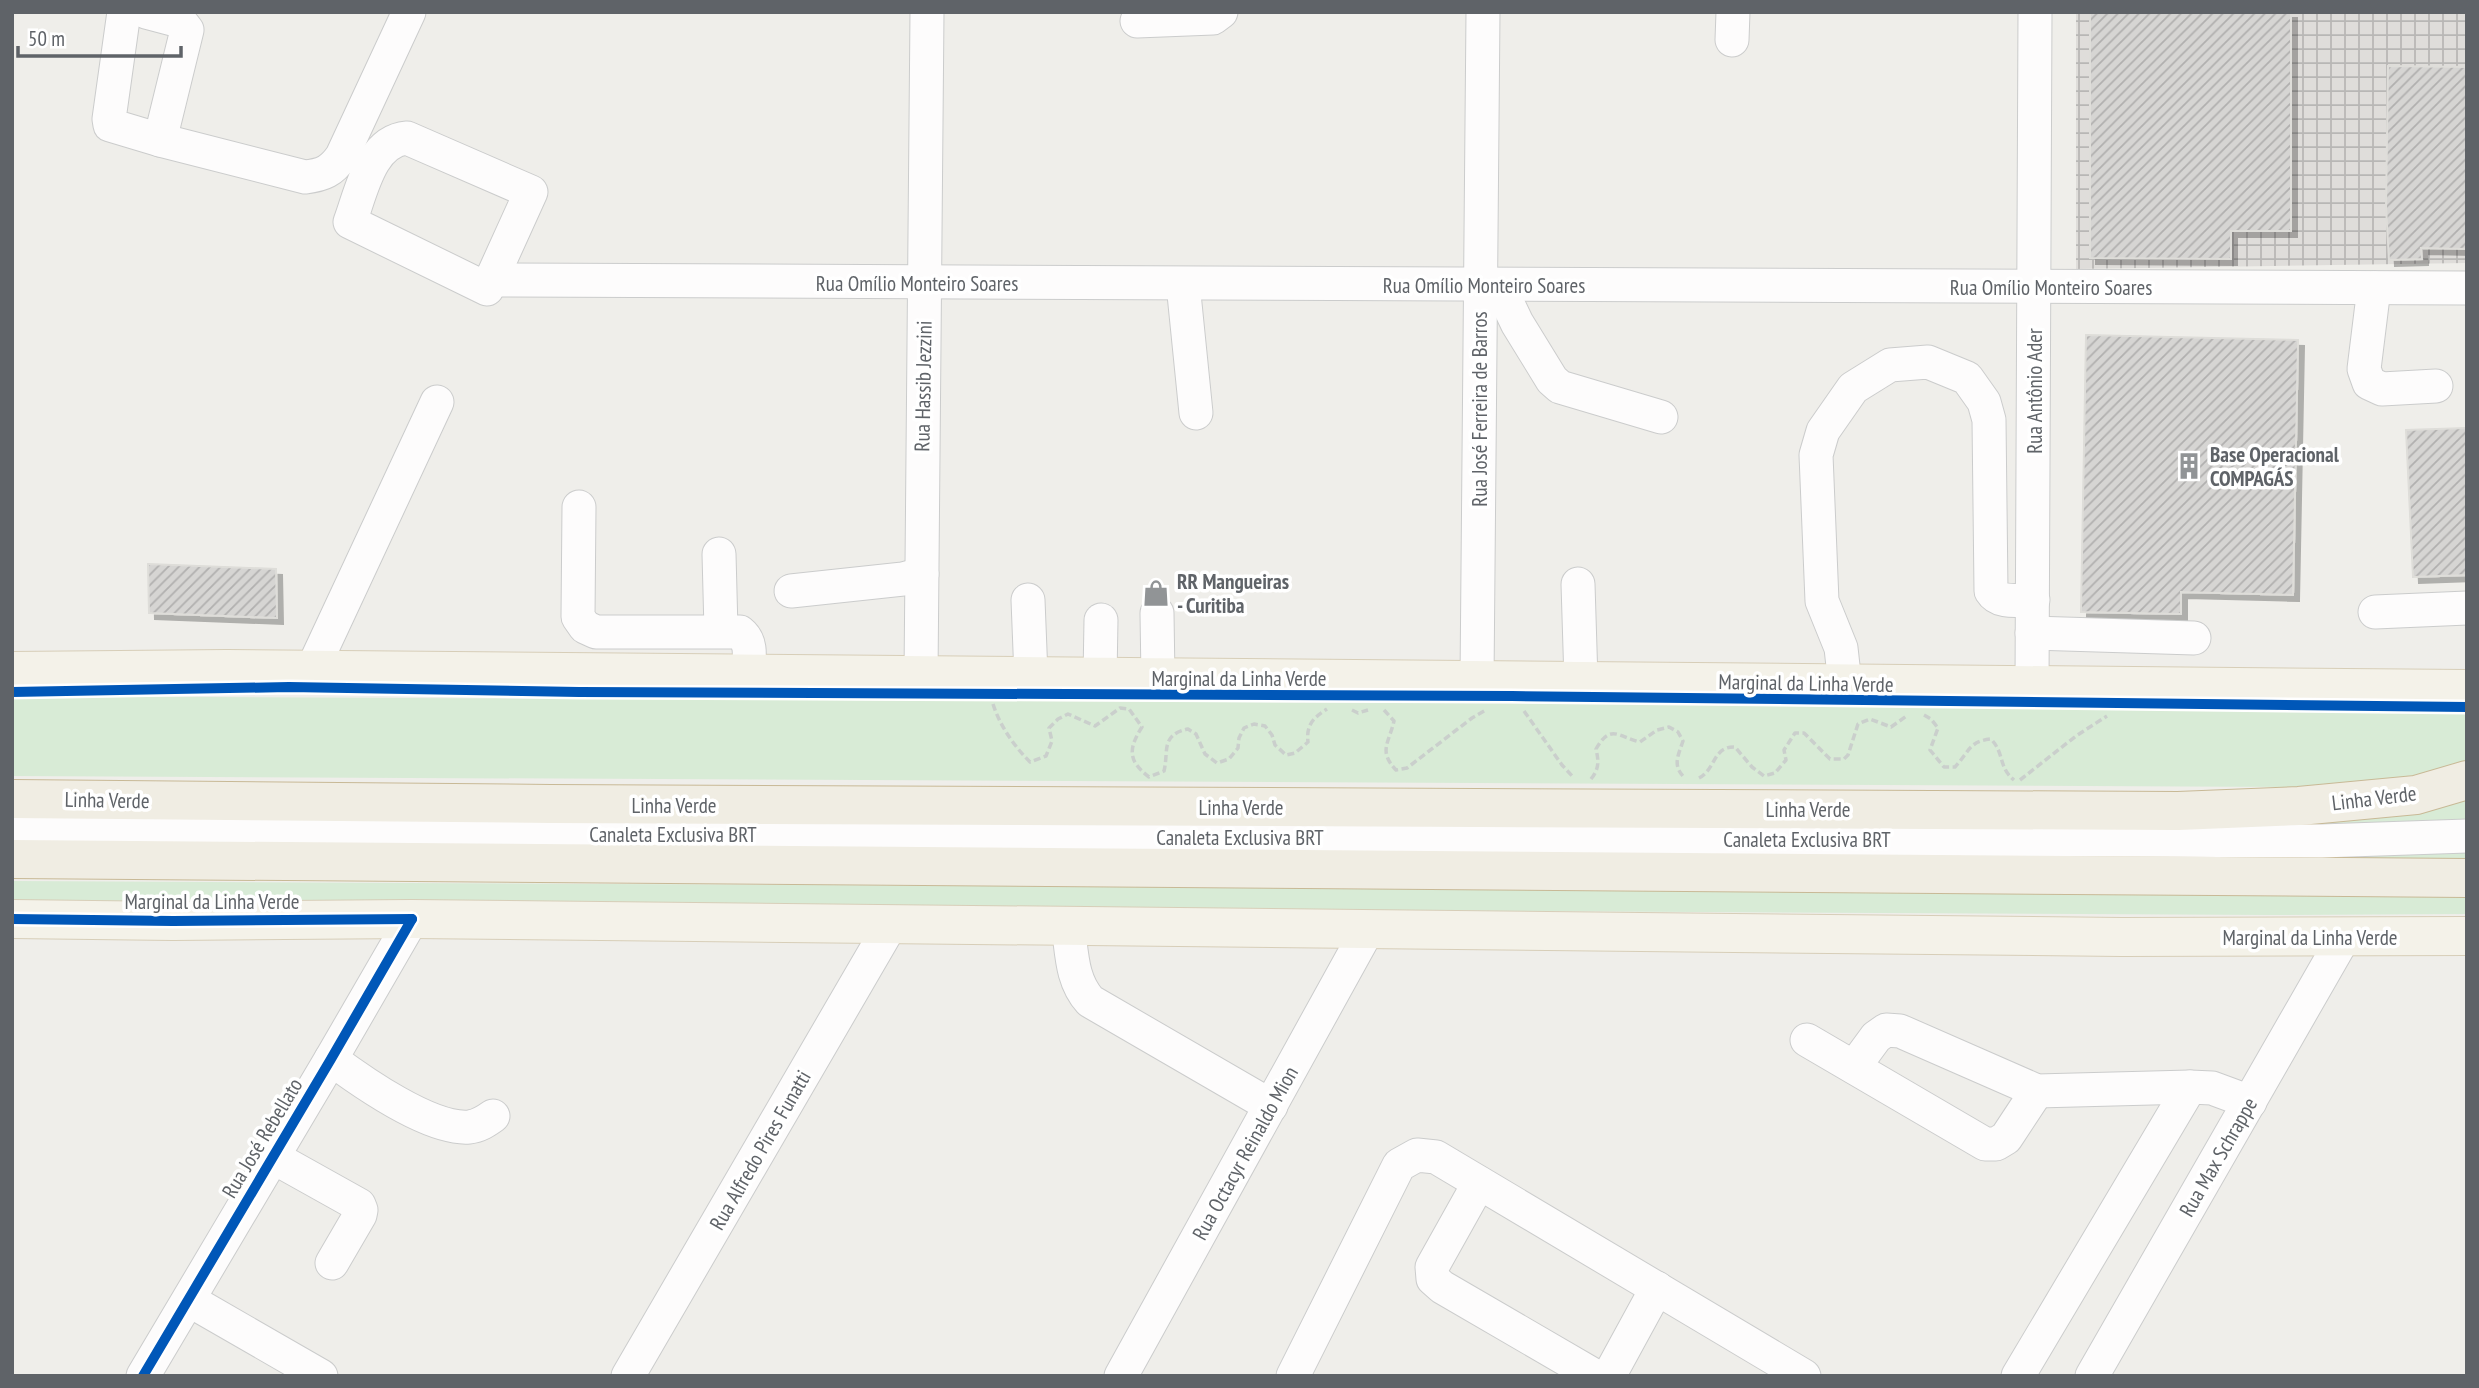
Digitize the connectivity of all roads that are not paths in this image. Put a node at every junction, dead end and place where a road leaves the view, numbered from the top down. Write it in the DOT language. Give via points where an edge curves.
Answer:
graph roads {
  1 [pos="124,12"];
  2 [pos="146,12"];
  3 [pos="409,12"];
  4 [pos="927,12"];
  5 [pos="1221,12"];
  6 [pos="1483,12"];
  7 [pos="2035,12"];
  8 [pos="1137,21"];
  9 [pos="160,141"];
  10 [pos="496,281"];
  11 [pos="924,283"];
  12 [pos="1183,284"];
  13 [pos="1490,285"];
  14 [pos="2034,286"];
  15 [pos="2374,288"];
  16 [pos="2467,288"];
  17 [pos="2436,386"];
  18 [pos="437,402"];
  19 [pos="1196,413"];
  20 [pos="1661,417"];
  21 [pos="579,507"];
  22 [pos="719,554"];
  23 [pos="922,574"];
  24 [pos="1578,584"];
  25 [pos="791,591"];
  26 [pos="1028,600"];
  27 [pos="2032,600"];
  28 [pos="2467,608"];
  29 [pos="2375,612"];
  30 [pos="1157,613"];
  31 [pos="1101,620"];
  32 [pos="721,630"];
  33 [pos="2032,634"];
  34 [pos="2194,638"];
  35 [pos="312,670"];
  36 [pos="12,671"];
  37 [pos="748,674"];
  38 [pos="921,676"];
  39 [pos="1100,677"];
  40 [pos="1158,678"];
  41 [pos="1581,681"];
  42 [pos="1845,684"];
  43 [pos="1017,685"];
  44 [pos="2032,685"];
  45 [pos="2467,689"];
  46 [pos="1484,694"];
  47 [pos="2467,780"];
  48 [pos="12,799"];
  49 [pos="12,831"];
  50 [pos="2467,836"];
  51 [pos="12,859"];
  52 [pos="2467,878"];
  53 [pos="12,919"];
  54 [pos="412,919"];
  55 [pos="891,924"];
  56 [pos="1068,926"];
  57 [pos="1368,929"];
  58 [pos="2467,936"];
  59 [pos="2344,937"];
  60 [pos="1807,1040"];
  61 [pos="331,1059"];
  62 [pos="1854,1068"];
  63 [pos="2190,1087"];
  64 [pos="2037,1091"];
  65 [pos="2250,1101"];
  66 [pos="1271,1106"];
  67 [pos="494,1116"];
  68 [pos="273,1157"];
  69 [pos="1479,1182"];
  70 [pos="332,1262"];
  71 [pos="1657,1288"];
  72 [pos="189,1300"];
  73 [pos="143,1376"];
  74 [pos="321,1376"];
  75 [pos="628,1376"];
  76 [pos="1121,1376"];
  77 [pos="1293,1376"];
  78 [pos="1595,1376"];
  79 [pos="1609,1376"];
  80 [pos="1804,1376"];
  81 [pos="2018,1376"];
  82 [pos="2092,1376"];
  1 -- 9 [label="street" via="110,125"];
  2 -- 9 [label="street" via="180,21 187,30"];
  3 -- 9 [label="street" via="342,156 322,175 305,177"];
  4 -- 11 [label="street, Rua Hassib Jezzini"];
  5 -- 8 [label="street" via="1213,18"];
  6 -- 13 [label="street, Rua José Ferreira de Barros"];
  7 -- 14 [label="street, Rua Antônio Ader"];
  10 -- 10 [label="street, Rua Omílio Monteiro Soares" via="531,192 407,138 381,152 373,161 350,222 487,289"];
  10 -- 11 [label="street, Rua Omílio Monteiro Soares"];
  11 -- 12 [label="street, Rua Omílio Monteiro Soares"];
  11 -- 23 [label="street, Rua Hassib Jezzini"];
  12 -- 13 [label="street, Rua Omílio Monteiro Soares"];
  12 -- 19 [label="street"];
  13 -- 14 [label="street, Rua Omílio Monteiro Soares"];
  13 -- 20 [label="street" via="1560,387"];
  13 -- 46 [label="street, Rua José Ferreira de Barros"];
  14 -- 15 [label="street, Rua Omílio Monteiro Soares"];
  14 -- 27 [label="street, Rua Antônio Ader"];
  15 -- 16 [label="street, Rua Omílio Monteiro Soares"];
  15 -- 17 [label="street" via="2364,369 2369,383 2382,389"];
  18 -- 35 [label="street"];
  21 -- 32 [label="street" via="578,617 585,627 596,632"];
  22 -- 32 [label="street"];
  23 -- 25 [label="street"];
  23 -- 38 [label="street, Rua Hassib Jezzini"];
  24 -- 41 [label="street"];
  26 -- 43 [label="street"];
  27 -- 33 [label="street, Rua Antônio Ader"];
  27 -- 42 [label="street" via="2000,600 1991,591 1989,420 1984,402 1966,378 1928,362 1890,365 1853,388 1823,431 1816,455 1822,601 1841,648"];
  28 -- 29 [label="street"];
  30 -- 40 [label="street"];
  31 -- 39 [label="street"];
  32 -- 37 [label="street" via="746,636"];
  33 -- 34 [label="street"];
  33 -- 44 [label="street, Rua Antônio Ader"];
  35 -- 36 [label="main road, Marginal da Linha Verde"];
  35 -- 37 [label="main road, Marginal da Linha Verde"];
  37 -- 38 [label="main road, Marginal da Linha Verde"];
  38 -- 43 [label="main road, Marginal da Linha Verde"];
  39 -- 40 [label="main road, Marginal da Linha Verde"];
  39 -- 43 [label="main road, Marginal da Linha Verde"];
  40 -- 46 [label="main road, Marginal da Linha Verde"];
  41 -- 42 [label="main road, Marginal da Linha Verde"];
  41 -- 46 [label="main road, Marginal da Linha Verde"];
  42 -- 44 [label="main road, Marginal da Linha Verde"];
  44 -- 45 [label="main road, Marginal da Linha Verde"];
  47 -- 48 [label="highway, Linha Verde" via="2416,795 2178,811"];
  49 -- 50 [label="street, Canaleta Exclusiva BRT" via="2321,842"];
  51 -- 52 [label="highway"];
  53 -- 54 [label="main road, Marginal da Linha Verde"];
  54 -- 55 [label="main road, Marginal da Linha Verde"];
  54 -- 61 [label="street, Rua José Rebellato"];
  55 -- 56 [label="main road, Marginal da Linha Verde"];
  55 -- 75 [label="street, Rua Alfredo Pires Funatti"];
  56 -- 57 [label="main road, Marginal da Linha Verde"];
  56 -- 66 [label="street" via="1076,977 1090,1001"];
  57 -- 59 [label="main road, Marginal da Linha Verde"];
  57 -- 66 [label="street, Rua Octacyr Reinaldo Mion"];
  58 -- 59 [label="main road, Marginal da Linha Verde"];
  59 -- 65 [label="street, Rua Max Schrappe"];
  60 -- 62 [label="street"];
  61 -- 67 [label="street" via="442,1124 468,1127"];
  61 -- 68 [label="street, Rua José Rebellato"];
  62 -- 64 [label="street" via="1876,1037 1886,1030 1900,1031"];
  62 -- 64 [label="street" via="1985,1144 2006,1138"];
  63 -- 64 [label="street"];
  63 -- 65 [label="street" via="2212,1088"];
  63 -- 81 [label="street"];
  65 -- 82 [label="street, Rua Max Schrappe"];
  66 -- 76 [label="street, Rua Octacyr Reinaldo Mion"];
  68 -- 70 [label="street" via="359,1205 360,1215"];
  68 -- 72 [label="street, Rua José Rebellato"];
  69 -- 71 [label="street"];
  69 -- 77 [label="street" via="1436,1157 1417,1155 1399,1165"];
  69 -- 78 [label="street" via="1432,1267 1433,1279"];
  71 -- 79 [label="street"];
  71 -- 80 [label="street"];
  72 -- 73 [label="street, Rua José Rebellato"];
  72 -- 74 [label="street"];
}
